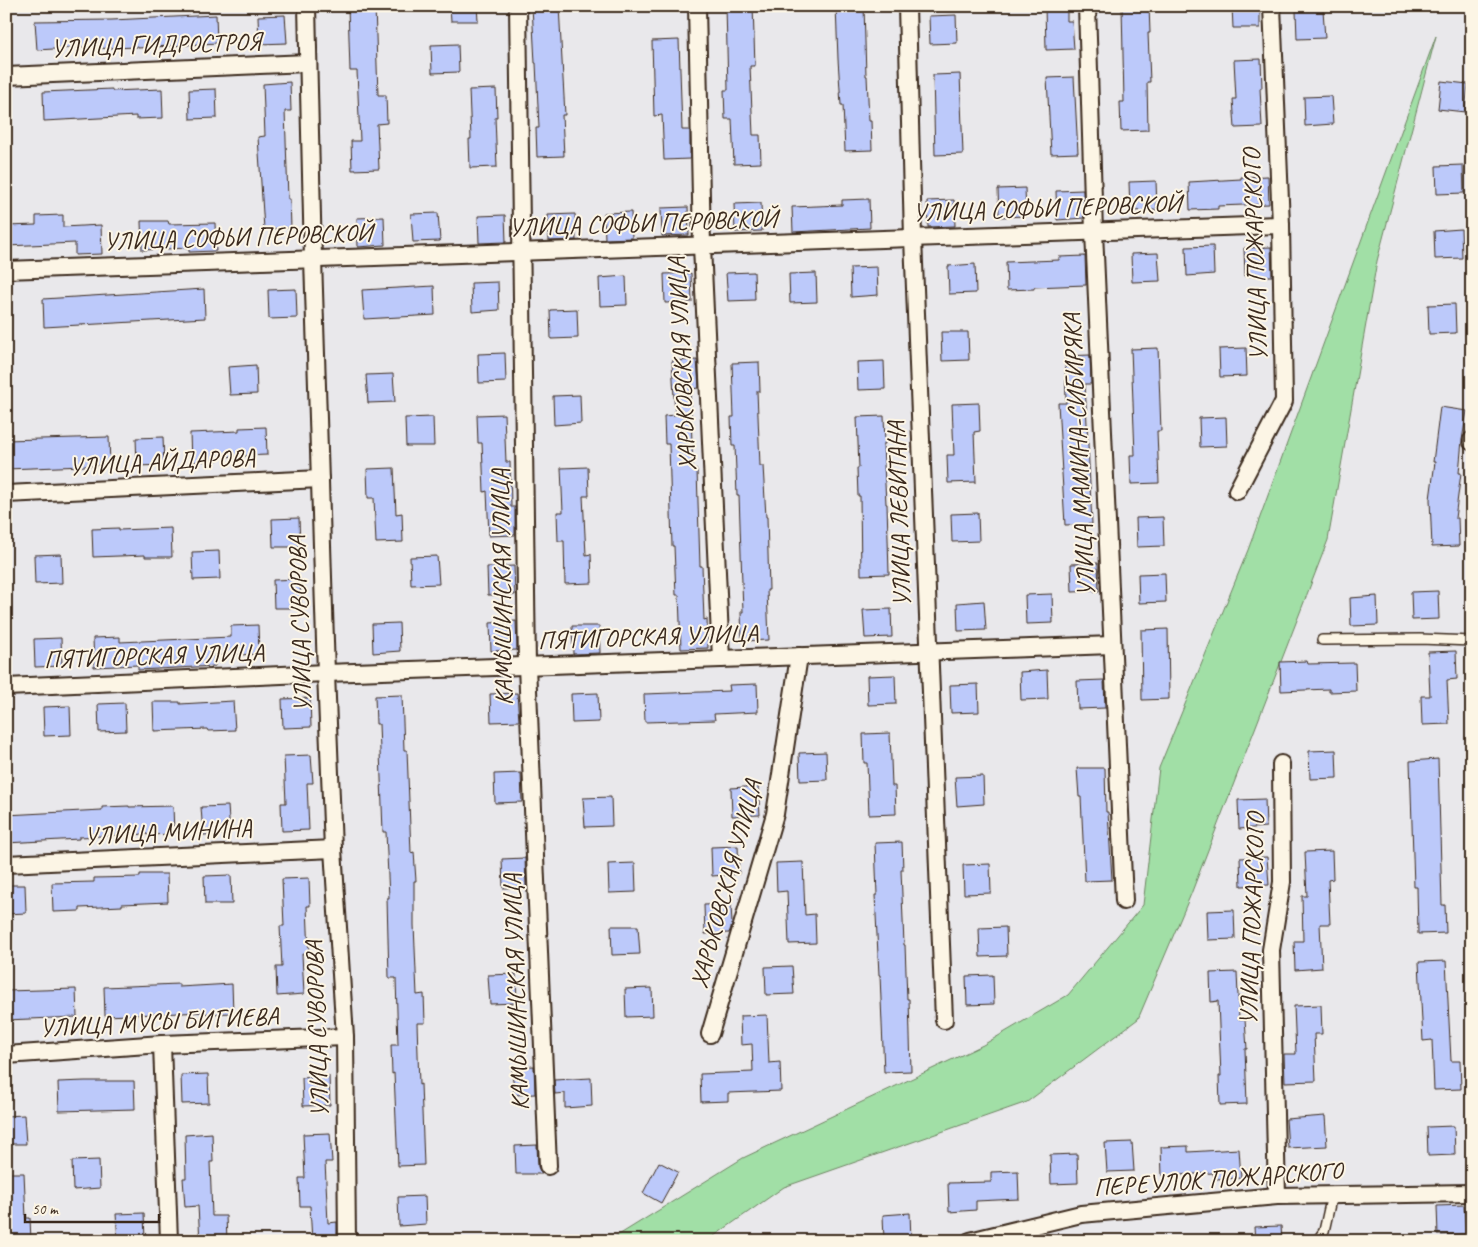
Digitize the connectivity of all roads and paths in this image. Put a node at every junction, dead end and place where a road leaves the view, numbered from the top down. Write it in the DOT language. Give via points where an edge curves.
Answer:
graph roads {
  1 [pos="307,6"];
  2 [pos="518,6"];
  3 [pos="697,6"];
  4 [pos="907,6"];
  5 [pos="1087,6"];
  6 [pos="1272,6"];
  7 [pos="308,63"];
  8 [pos="6,76"];
  9 [pos="1281,225"];
  10 [pos="1094,232"];
  11 [pos="913,238"];
  12 [pos="702,246"];
  13 [pos="521,252"];
  14 [pos="313,259"];
  15 [pos="6,270"];
  16 [pos="320,480"];
  17 [pos="1237,491"];
  18 [pos="6,494"];
  19 [pos="1322,640"];
  20 [pos="1472,641"];
  21 [pos="1112,645"];
  22 [pos="930,652"];
  23 [pos="799,656"];
  24 [pos="721,659"];
  25 [pos="527,666"];
  26 [pos="326,674"];
  27 [pos="6,687"];
  28 [pos="1281,764"];
  29 [pos="333,849"];
  30 [pos="6,864"];
  31 [pos="1124,901"];
  32 [pos="944,1020"];
  33 [pos="710,1034"];
  34 [pos="345,1038"];
  35 [pos="162,1044"];
  36 [pos="6,1055"];
  37 [pos="548,1166"];
  38 [pos="1472,1193"];
  39 [pos="1332,1195"];
  40 [pos="1277,1196"];
  41 [pos="169,1241"];
  42 [pos="347,1241"];
  43 [pos="970,1241"];
  44 [pos="1318,1241"];
  1 -- 7 [label="street, УЛИЦА СУВОРОВА"];
  2 -- 13 [label="street, КАМЫШИНСКАЯ УЛИЦА"];
  3 -- 12 [label="street, ХАРЬКОВСКАЯ УЛИЦА"];
  4 -- 11 [label="street, УЛИЦА ЛЕВИТАНА"];
  5 -- 10 [label="street, УЛИЦА МАМИНА-СИБИРЯКА"];
  6 -- 9 [label="street, УЛИЦА ПОЖАРСКОГО"];
  7 -- 8 [label="street, УЛИЦА ГИДРОСТРОЯ"];
  7 -- 14 [label="street, УЛИЦА СУВОРОВА"];
  9 -- 10 [label="street, УЛИЦА СОФЬИ ПЕРОВСКОЙ"];
  9 -- 17 [label="street, УЛИЦА ПОЖАРСКОГО" via="1284,401"];
  10 -- 11 [label="street, УЛИЦА СОФЬИ ПЕРОВСКОЙ"];
  10 -- 21 [label="street, УЛИЦА МАМИНА-СИБИРЯКА"];
  11 -- 12 [label="street, УЛИЦА СОФЬИ ПЕРОВСКОЙ"];
  11 -- 22 [label="street, УЛИЦА ЛЕВИТАНА"];
  12 -- 13 [label="street, УЛИЦА СОФЬИ ПЕРОВСКОЙ"];
  12 -- 24 [label="street, ХАРЬКОВСКАЯ УЛИЦА"];
  13 -- 14 [label="street, УЛИЦА СОФЬИ ПЕРОВСКОЙ"];
  13 -- 25 [label="street, КАМЫШИНСКАЯ УЛИЦА"];
  14 -- 15 [label="street, УЛИЦА СОФЬИ ПЕРОВСКОЙ"];
  14 -- 16 [label="street, УЛИЦА СУВОРОВА"];
  16 -- 18 [label="street, УЛИЦА АЙДАРОВА"];
  16 -- 26 [label="street, УЛИЦА СУВОРОВА"];
  19 -- 20 [label="lane"];
  21 -- 22 [label="street, ПЯТИГОРСКАЯ УЛИЦА"];
  21 -- 31 [label="street, УЛИЦА МАМИНА-СИБИРЯКА"];
  22 -- 23 [label="street, ПЯТИГОРСКАЯ УЛИЦА"];
  22 -- 32 [label="street, УЛИЦА ЛЕВИТАНА"];
  23 -- 24 [label="street, ПЯТИГОРСКАЯ УЛИЦА"];
  23 -- 33 [label="street, ХАРЬКОВСКАЯ УЛИЦА" via="775,814"];
  24 -- 25 [label="street, ПЯТИГОРСКАЯ УЛИЦА"];
  25 -- 26 [label="street, ПЯТИГОРСКАЯ УЛИЦА"];
  25 -- 37 [label="street, КАМЫШИНСКАЯ УЛИЦА"];
  26 -- 27 [label="street, ПЯТИГОРСКАЯ УЛИЦА"];
  26 -- 29 [label="street, УЛИЦА СУВОРОВА"];
  28 -- 40 [label="street, УЛИЦА ПОЖАРСКОГО" via="1282,882 1271,950"];
  29 -- 30 [label="street, УЛИЦА МИНИНА"];
  29 -- 34 [label="street, УЛИЦА СУВОРОВА"];
  34 -- 35 [label="street, УЛИЦА МУСЫ БИГИЕВА"];
  34 -- 42 [label="street, УЛИЦА СУВОРОВА"];
  35 -- 36 [label="street, УЛИЦА МУСЫ БИГИЕВА"];
  35 -- 41 [label="street"];
  38 -- 39 [label="street, ПЕРЕУЛОК ПОЖАРСКОГО"];
  39 -- 40 [label="street, ПЕРЕУЛОК ПОЖАРСКОГО"];
  39 -- 44 [label="lane" via="1324,1231"];
  40 -- 43 [label="street, ПЕРЕУЛОК ПОЖАРСКОГО" via="1081,1214"];
}
